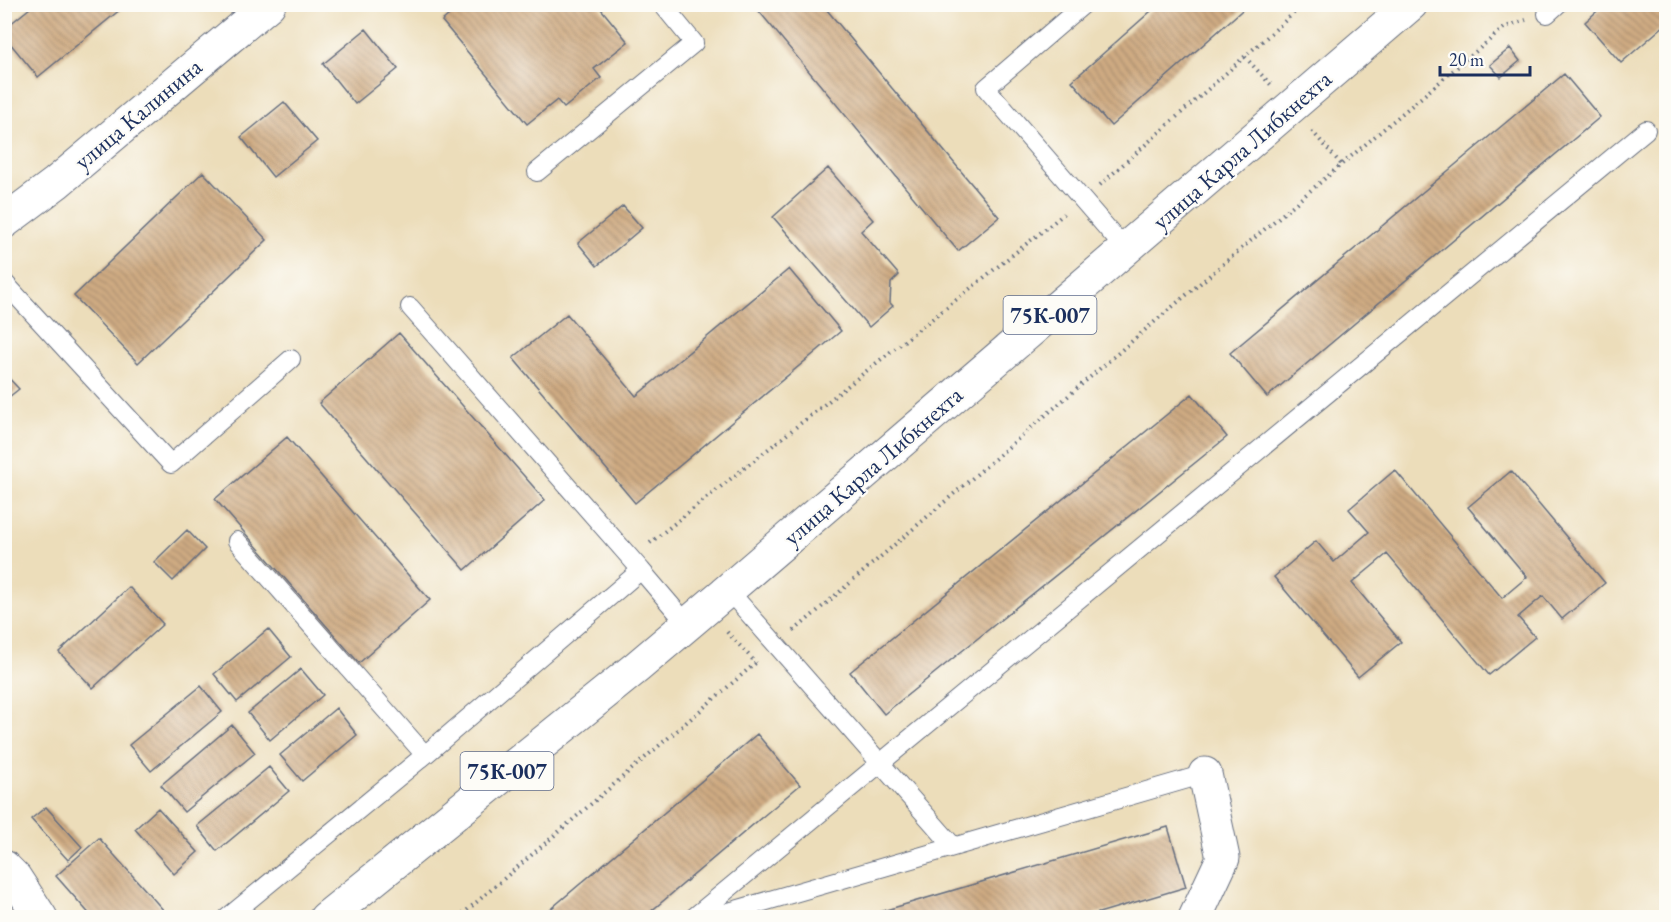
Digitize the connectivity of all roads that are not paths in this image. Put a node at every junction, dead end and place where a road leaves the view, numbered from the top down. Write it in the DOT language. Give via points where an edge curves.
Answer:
graph roads {
  1 [pos="269,4"];
  2 [pos="663,4"];
  3 [pos="1084,4"];
  4 [pos="1411,4"];
  5 [pos="1646,130"];
  6 [pos="537,172"];
  7 [pos="4,222"];
  8 [pos="1126,250"];
  9 [pos="4,282"];
  10 [pos="410,307"];
  11 [pos="291,358"];
  12 [pos="237,541"];
  13 [pos="636,564"];
  14 [pos="729,590"];
  15 [pos="687,624"];
  16 [pos="425,755"];
  17 [pos="879,762"];
  18 [pos="1205,774"];
  19 [pos="953,846"];
  20 [pos="4,867"];
  21 [pos="41,918"];
  22 [pos="227,918"];
  23 [pos="326,918"];
  24 [pos="693,918"];
  25 [pos="708,918"];
  26 [pos="1195,918"];
  1 -- 7 [label="main road, улица Калинина"];
  2 -- 6 [label="lane" via="694,43"];
  3 -- 8 [label="lane" via="986,88"];
  4 -- 8 [label="main road, улица Карла Либкнехта / 75К-007"];
  5 -- 17 [label="lane"];
  8 -- 14 [label="main road, улица Карла Либкнехта / 75К-007"];
  9 -- 11 [label="lane" via="171,464"];
  10 -- 13 [label="lane"];
  12 -- 16 [label="lane"];
  13 -- 15 [label="lane"];
  13 -- 16 [label="lane"];
  14 -- 15 [label="main road, улица Карла Либкнехта / 75К-007"];
  14 -- 17 [label="lane"];
  15 -- 23 [label="main road, улица Карла Либкнехта / 75К-007"];
  16 -- 22 [label="lane"];
  17 -- 19 [label="lane"];
  17 -- 24 [label="lane"];
  18 -- 19 [label="lane"];
  18 -- 26 [label="main road" via="1223,858"];
  19 -- 25 [label="lane"];
  20 -- 21 [label="main road"];
}
